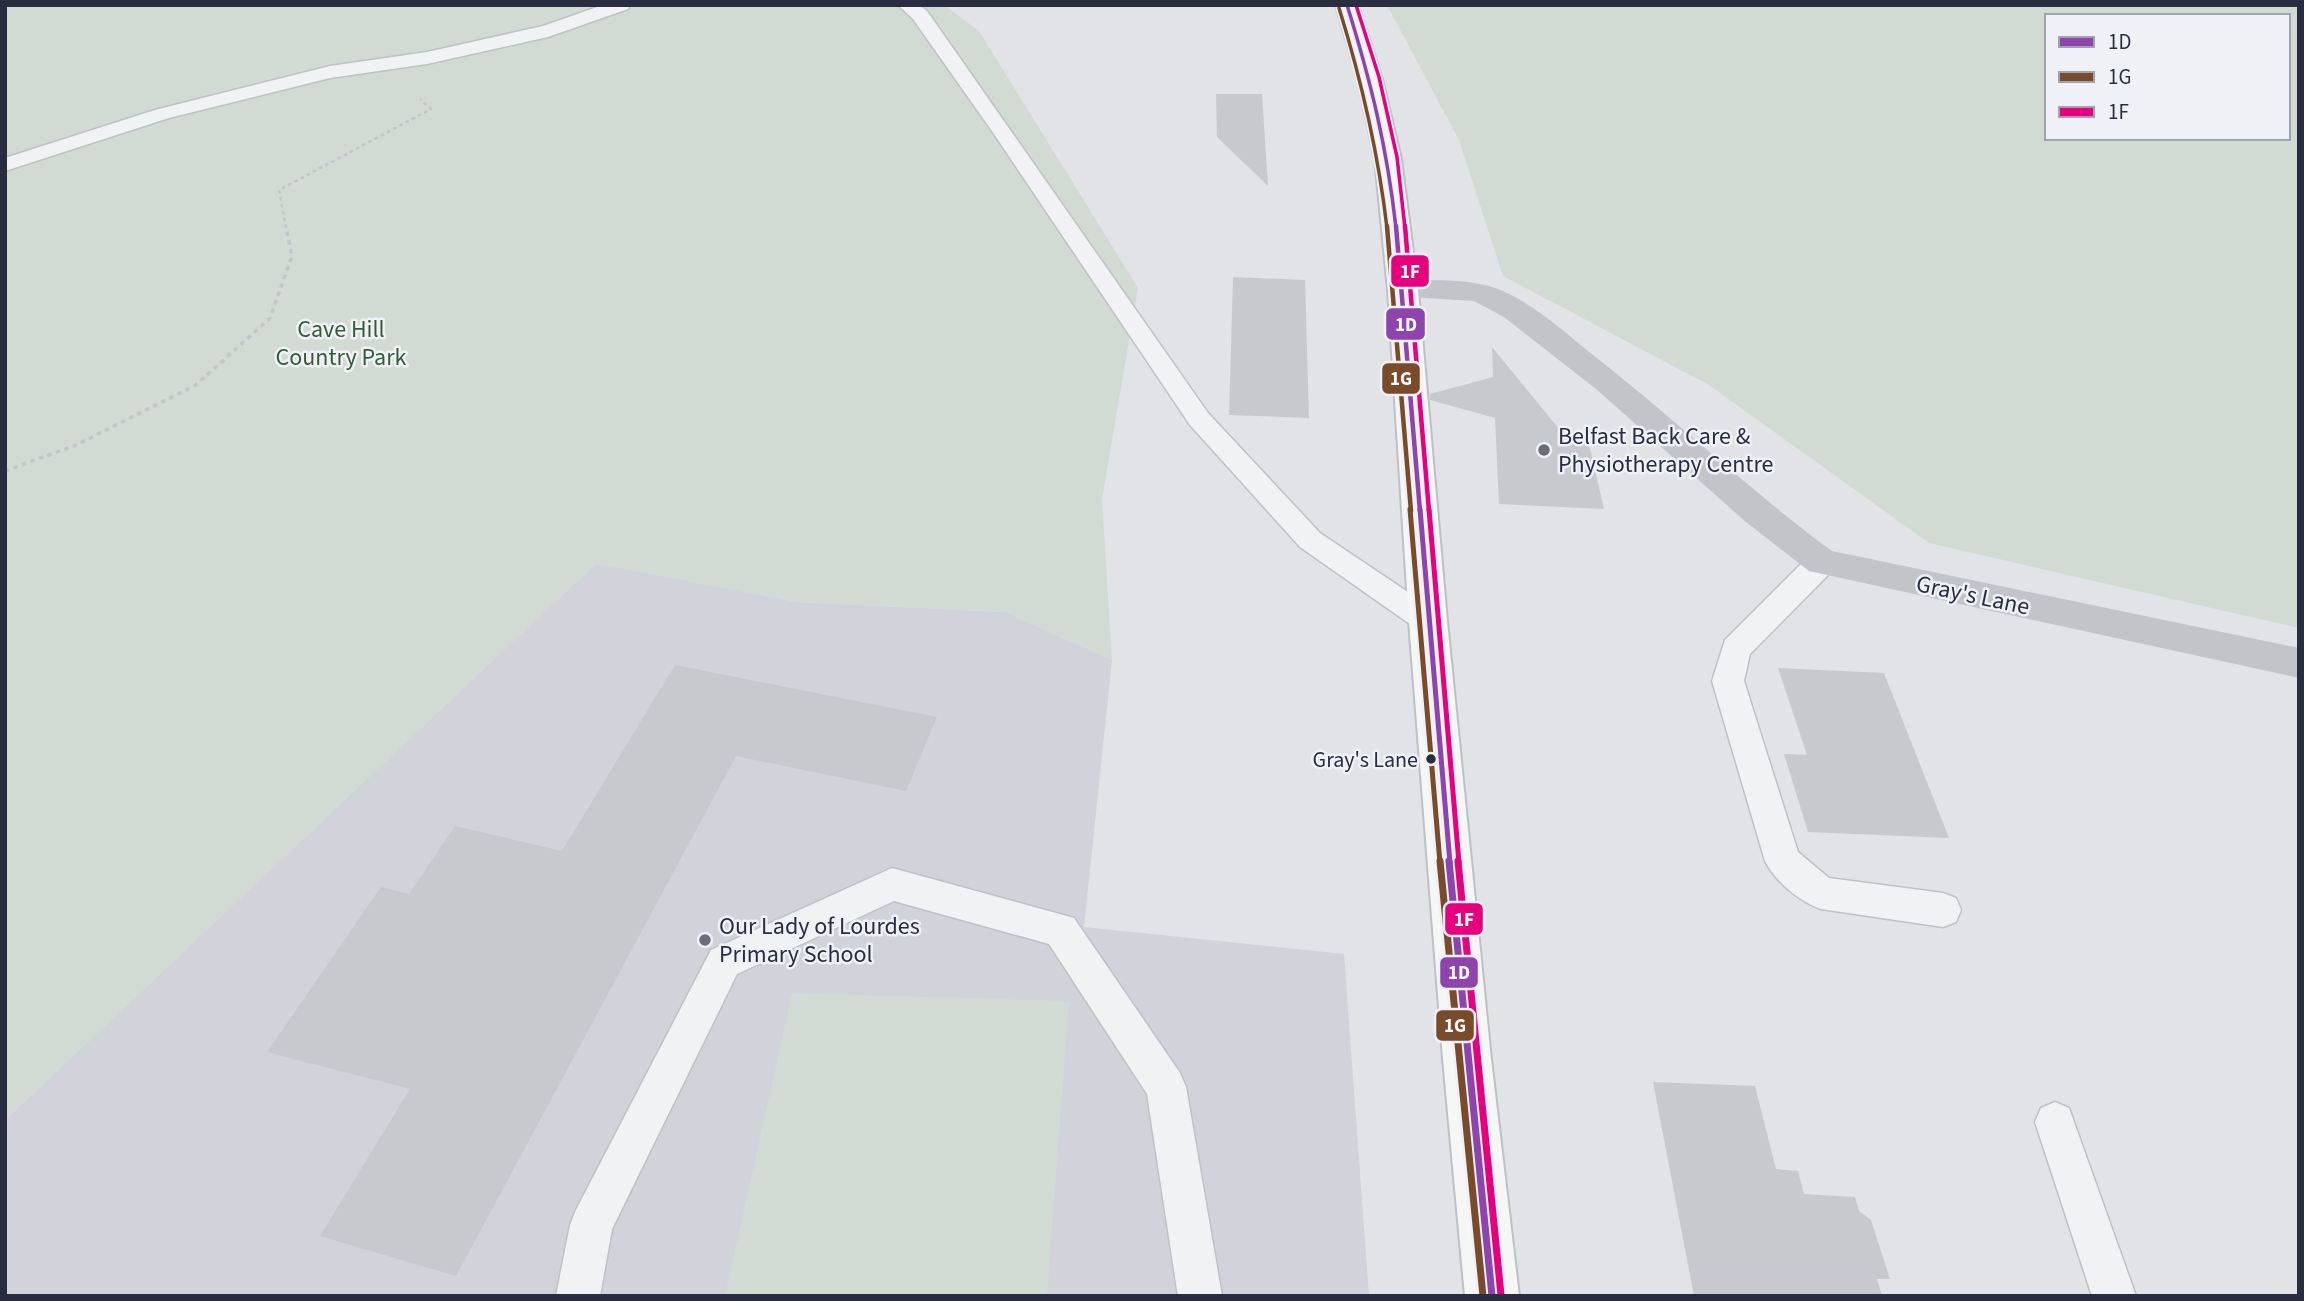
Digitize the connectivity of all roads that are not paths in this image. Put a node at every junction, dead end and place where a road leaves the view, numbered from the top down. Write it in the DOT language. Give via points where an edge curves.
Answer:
graph roads {
  1 [pos="621,5"];
  2 [pos="907,5"];
  3 [pos="1348,5"];
  4 [pos="5,165"];
  5 [pos="1403,290"];
  6 [pos="1822,562"];
  7 [pos="1427,621"];
  8 [pos="2299,663"];
  9 [pos="1943,910"];
  10 [pos="2054,1122"];
  11 [pos="579,1296"];
  12 [pos="1200,1296"];
  13 [pos="1492,1296"];
  14 [pos="2113,1296"];
  1 -- 4 [label="lane" via="548,31 427,58 331,72 162,114"];
  2 -- 7 [label="lane" via="920,15 1004,133 1199,419 1310,540"];
  3 -- 5 [label="main road" via="1388,159"];
  5 -- 6 [label="street, Gray's Lane" via="1438,288 1491,297 1620,392 1767,523"];
  5 -- 7 [label="main road"];
  6 -- 8 [label="street, Gray's Lane"];
  6 -- 9 [label="lane" via="1736,649 1728,681 1783,861 1821,893"];
  7 -- 13 [label="main road"];
  10 -- 14 [label="lane"];
  11 -- 12 [label="lane" via="592,1225 724,962 892,884 1061,930 1166,1087"];
}
